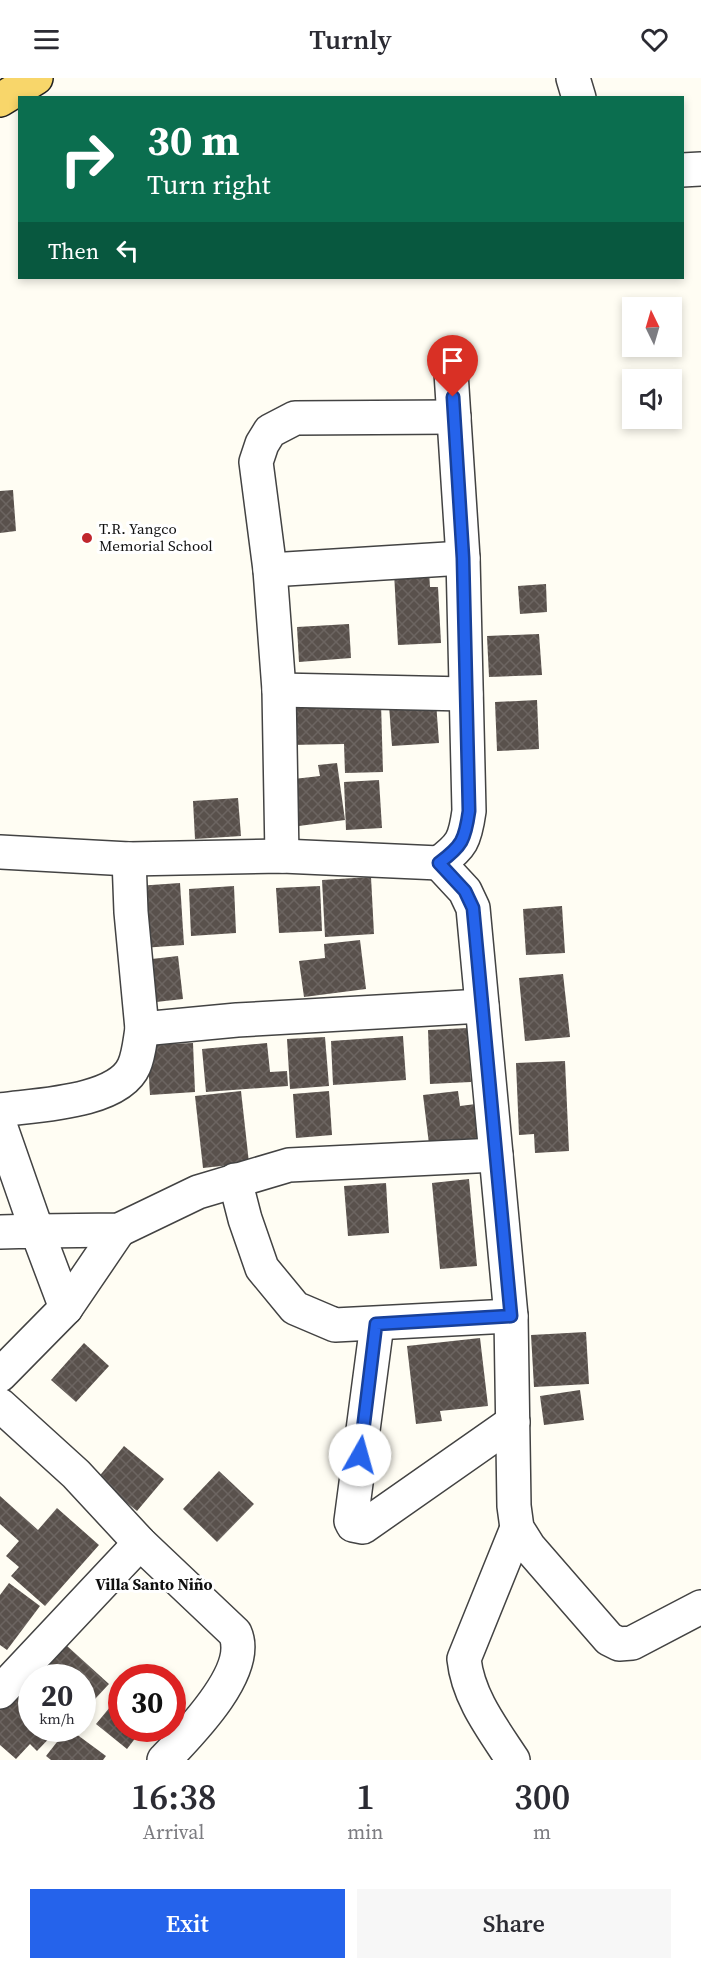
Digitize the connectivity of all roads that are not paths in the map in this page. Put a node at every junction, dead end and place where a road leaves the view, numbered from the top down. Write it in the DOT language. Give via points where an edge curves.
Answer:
graph roads {
  1 [pos="36,78"];
  2 [pos="573,78"];
  3 [pos="578,96"];
  4 [pos="0,100"];
  5 [pos="701,169"];
  6 [pos="684,170"];
  7 [pos="450,357"];
  8 [pos="454,417"];
  9 [pos="463,558"];
  10 [pos="270,570"];
  11 [pos="279,690"];
  12 [pos="466,694"];
  13 [pos="0,852"];
  14 [pos="282,856"];
  15 [pos="129,859"];
  16 [pos="439,863"];
  17 [pos="482,1006"];
  18 [pos="142,1029"];
  19 [pos="0,1110"];
  20 [pos="0,1125"];
  21 [pos="496,1155"];
  22 [pos="235,1179"];
  23 [pos="119,1230"];
  24 [pos="37,1231"];
  25 [pos="0,1232"];
  26 [pos="66,1308"];
  27 [pos="511,1316"];
  28 [pos="376,1324"];
  29 [pos="0,1375"];
  30 [pos="0,1405"];
  31 [pos="513,1422"];
  32 [pos="517,1528"];
  33 [pos="140,1543"];
  34 [pos="701,1607"];
  35 [pos="0,1692"];
  36 [pos="164,1760"];
  37 [pos="513,1760"];
  1 -- 4 [label="main road"];
  2 -- 3 [label="street"];
  5 -- 6 [label="street"];
  7 -- 8 [label="street"];
  8 -- 9 [label="street"];
  8 -- 10 [label="street" via="295,418 270,431 256,462"];
  9 -- 10 [label="street"];
  9 -- 12 [label="street"];
  10 -- 11 [label="street"];
  11 -- 12 [label="street"];
  11 -- 14 [label="street"];
  12 -- 16 [label="street" via="466,833 459,848"];
  13 -- 15 [label="street"];
  14 -- 15 [label="street"];
  14 -- 16 [label="street"];
  15 -- 18 [label="street"];
  16 -- 17 [label="street" via="465,891 473,908"];
  17 -- 18 [label="street"];
  17 -- 21 [label="street"];
  18 -- 19 [label="street" via="134,1067 102,1094"];
  20 -- 24 [label="street"];
  21 -- 22 [label="street" via="289,1165"];
  21 -- 27 [label="street"];
  22 -- 23 [label="street"];
  22 -- 28 [label="street" via="262,1268 295,1308 335,1325"];
  23 -- 24 [label="street"];
  23 -- 26 [label="street"];
  24 -- 25 [label="street"];
  24 -- 26 [label="street"];
  26 -- 29 [label="street"];
  27 -- 28 [label="street"];
  27 -- 31 [label="street"];
  28 -- 31 [label="street" via="351,1521 354,1525 363,1527"];
  30 -- 33 [label="street" via="76,1474"];
  31 -- 32 [label="street"];
  32 -- 34 [label="street" via="609,1639 619,1644 632,1643"];
  32 -- 37 [label="street" via="464,1659 466,1680"];
  33 -- 35 [label="street"];
  33 -- 36 [label="street" via="240,1642 239,1658 213,1703"];
}
